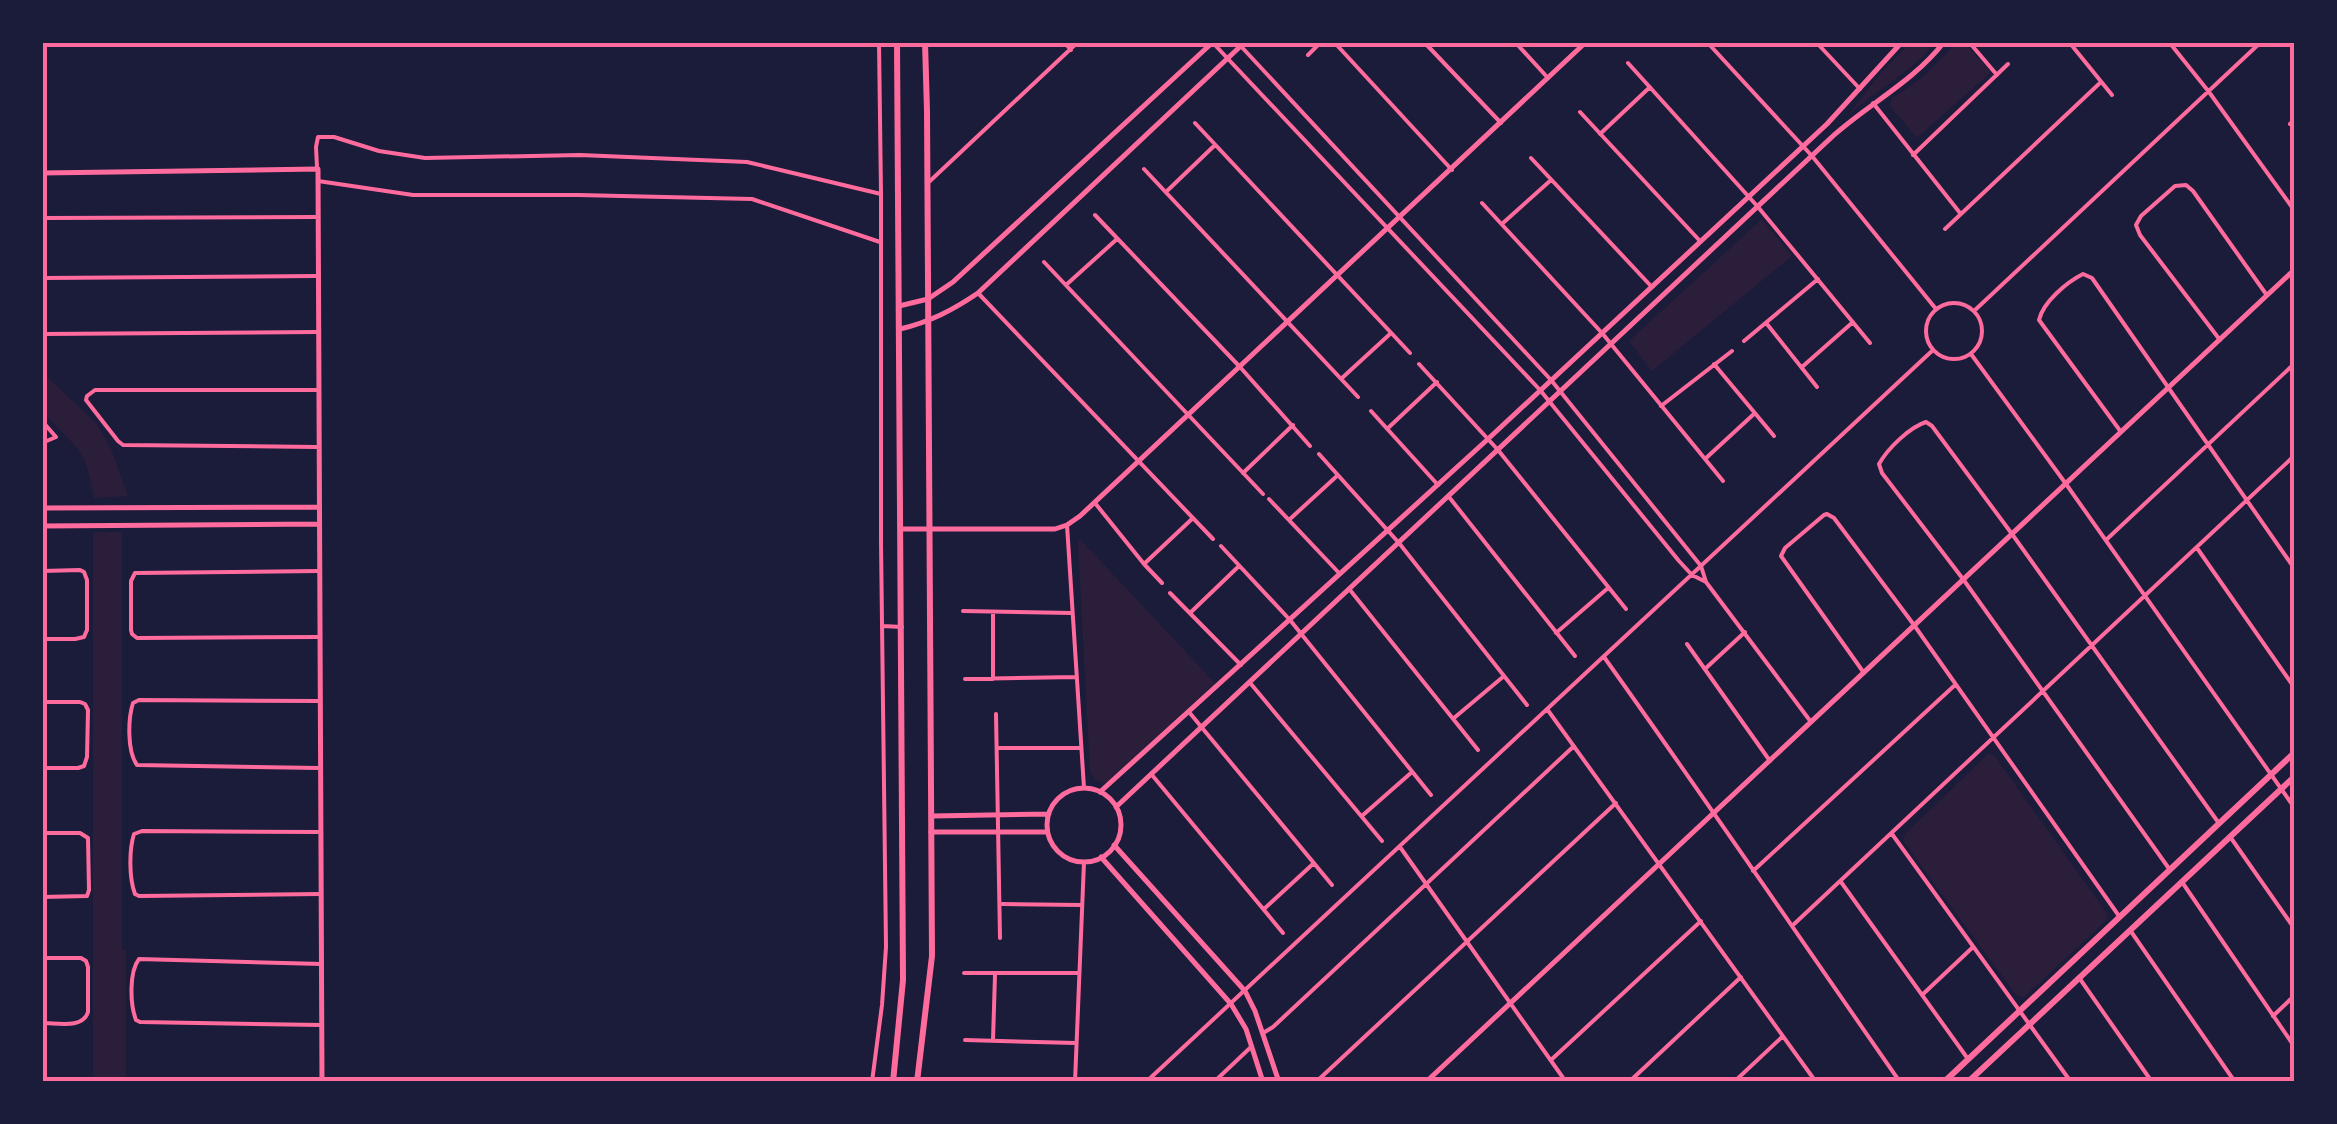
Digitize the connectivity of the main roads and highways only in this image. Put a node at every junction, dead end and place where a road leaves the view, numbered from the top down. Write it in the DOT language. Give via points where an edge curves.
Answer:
graph roads {
  1 [pos="897,42"];
  2 [pos="924,42"];
  3 [pos="2294,753"];
  4 [pos="2294,777"];
  5 [pos="893,1082"];
  6 [pos="918,1082"];
  7 [pos="1944,1082"];
  8 [pos="1968,1082"];
  1 -- 5 [label="main road" via="904,980"];
  2 -- 6 [label="main road" via="932,956"];
  3 -- 7 [label="main road"];
  4 -- 8 [label="main road"];
}
